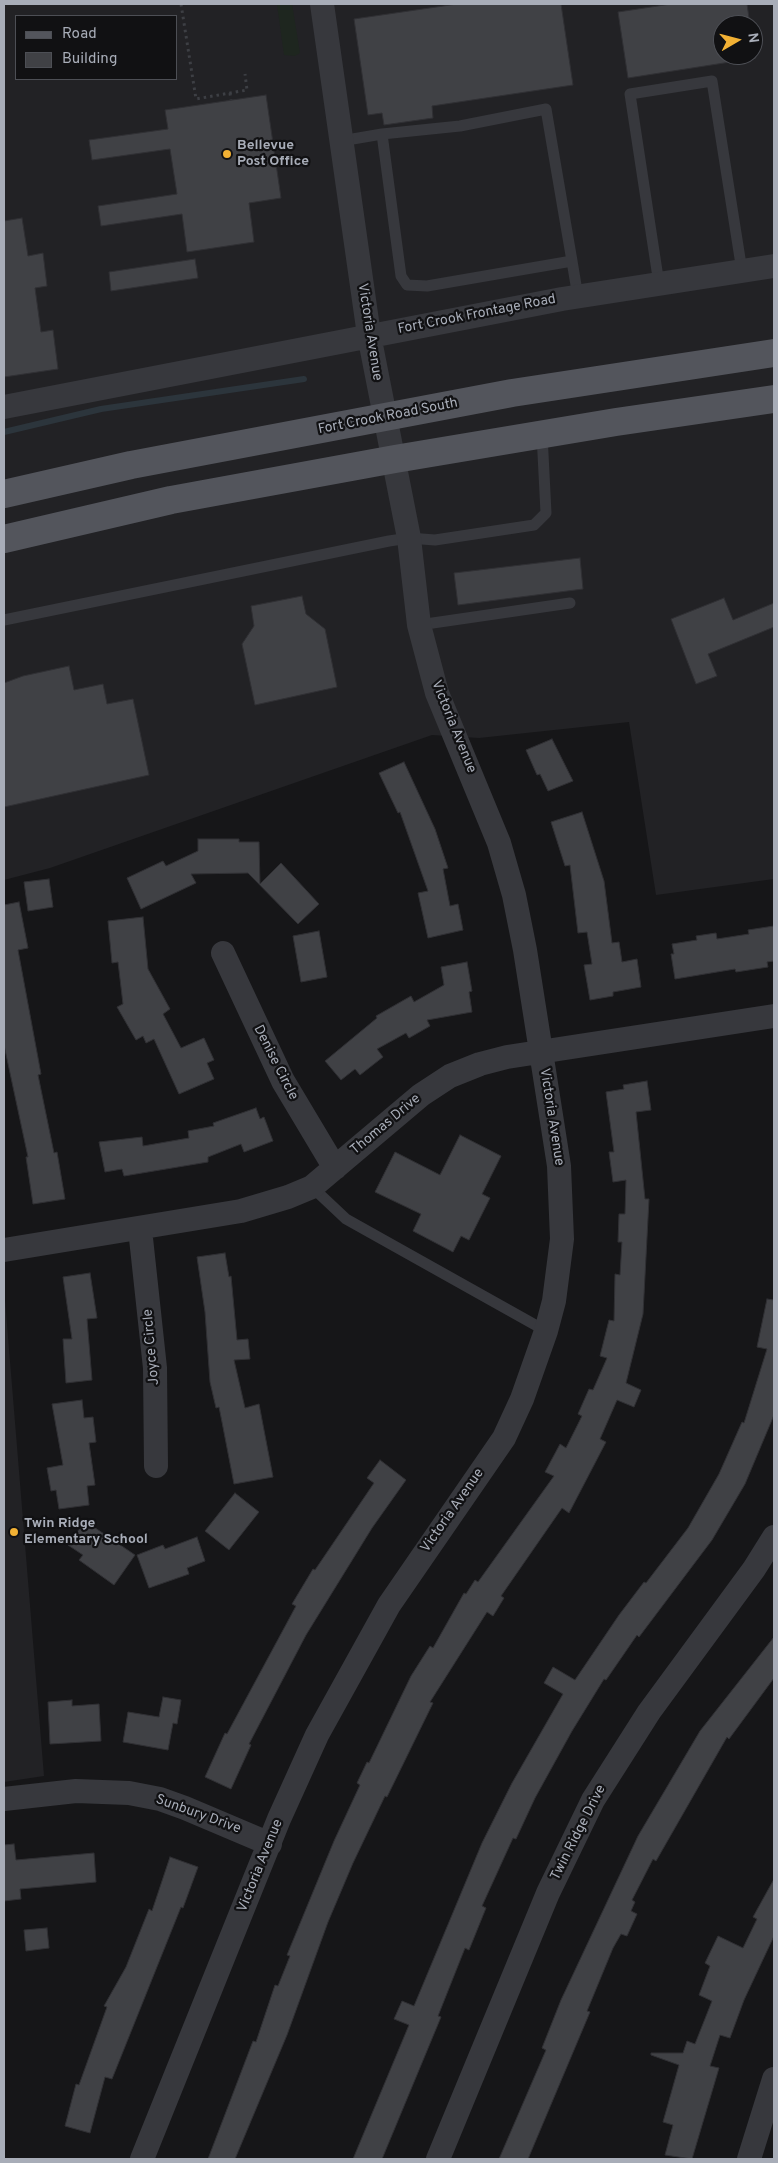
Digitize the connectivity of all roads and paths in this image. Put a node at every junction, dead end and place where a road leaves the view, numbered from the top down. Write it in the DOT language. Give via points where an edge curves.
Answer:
graph roads {
  1 [pos="181,4"];
  2 [pos="322,4"];
  3 [pos="245,74"];
  4 [pos="230,93"];
  5 [pos="231,100"];
  6 [pos="382,134"];
  7 [pos="341,141"];
  8 [pos="572,261"];
  9 [pos="774,266"];
  10 [pos="742,271"];
  11 [pos="660,284"];
  12 [pos="578,297"];
  13 [pos="369,335"];
  14 [pos="774,353"];
  15 [pos="774,399"];
  16 [pos="4,407"];
  17 [pos="386,418"];
  18 [pos="542,434"];
  19 [pos="395,459"];
  20 [pos="10,495"];
  21 [pos="409,538"];
  22 [pos="4,539"];
  23 [pos="570,603"];
  24 [pos="4,620"];
  25 [pos="419,625"];
  26 [pos="223,953"];
  27 [pos="774,1016"];
  28 [pos="540,1053"];
  29 [pos="335,1168"];
  30 [pos="312,1186"];
  31 [pos="140,1228"];
  32 [pos="4,1250"];
  33 [pos="546,1331"];
  34 [pos="156,1466"];
  35 [pos="774,1537"];
  36 [pos="4,1799"];
  37 [pos="270,1844"];
  38 [pos="774,2079"];
  39 [pos="142,2159"];
  40 [pos="438,2159"];
  41 [pos="749,2159"];
  1 -- 4 [label="path" via="196,99"];
  2 -- 7 [label="street, Victoria Avenue"];
  3 -- 4 [label="path" via="247,90"];
  4 -- 5 [label="path"];
  6 -- 7 [label="lane"];
  6 -- 8 [label="lane" via="460,126 546,109"];
  6 -- 8 [label="lane" via="401,276 407,285 427,286"];
  7 -- 13 [label="street, Victoria Avenue"];
  8 -- 12 [label="lane"];
  9 -- 10 [label="street, Fort Crook Frontage Road"];
  10 -- 11 [label="street, Fort Crook Frontage Road"];
  10 -- 11 [label="lane" via="712,81 666,88 630,94"];
  11 -- 12 [label="street, Fort Crook Frontage Road"];
  12 -- 13 [label="street, Fort Crook Frontage Road"];
  13 -- 16 [label="street, Fort Crook Frontage Road"];
  13 -- 17 [label="street, Victoria Avenue"];
  14 -- 17 [label="main road, Fort Crook Road South" via="512,393"];
  15 -- 18 [label="main road"];
  17 -- 19 [label="street, Victoria Avenue"];
  17 -- 20 [label="main road, Fort Crook Road South" via="131,465"];
  18 -- 19 [label="main road"];
  18 -- 21 [label="lane" via="546,513 534,525 435,540"];
  19 -- 21 [label="street, Victoria Avenue"];
  19 -- 22 [label="main road" via="171,500"];
  21 -- 24 [label="lane"];
  21 -- 25 [label="street, Victoria Avenue"];
  23 -- 25 [label="lane"];
  25 -- 28 [label="street, Victoria Avenue" via="437,693 481,796 512,886"];
  26 -- 29 [label="street, Denise Circle" via="283,1081"];
  27 -- 28 [label="street, Thomas Drive"];
  28 -- 29 [label="street, Thomas Drive" via="480,1064 450,1076 421,1095"];
  28 -- 33 [label="street, Victoria Avenue" via="562,1202 559,1269"];
  29 -- 30 [label="street, Thomas Drive"];
  30 -- 31 [label="street, Thomas Drive" via="241,1211"];
  30 -- 33 [label="lane" via="346,1219"];
  31 -- 32 [label="street, Thomas Drive"];
  31 -- 34 [label="street, Joyce Circle" via="155,1368"];
  33 -- 37 [label="street, Victoria Avenue" via="537,1361 504,1438 389,1605 354,1664 317,1736"];
  35 -- 40 [label="street, Twin Ridge Drive" via="649,1712 593,1800 548,1894"];
  36 -- 37 [label="street, Sunbury Drive" via="76,1791 129,1793 177,1805"];
  37 -- 39 [label="street, Victoria Avenue"];
  38 -- 41 [label="street"];
}
